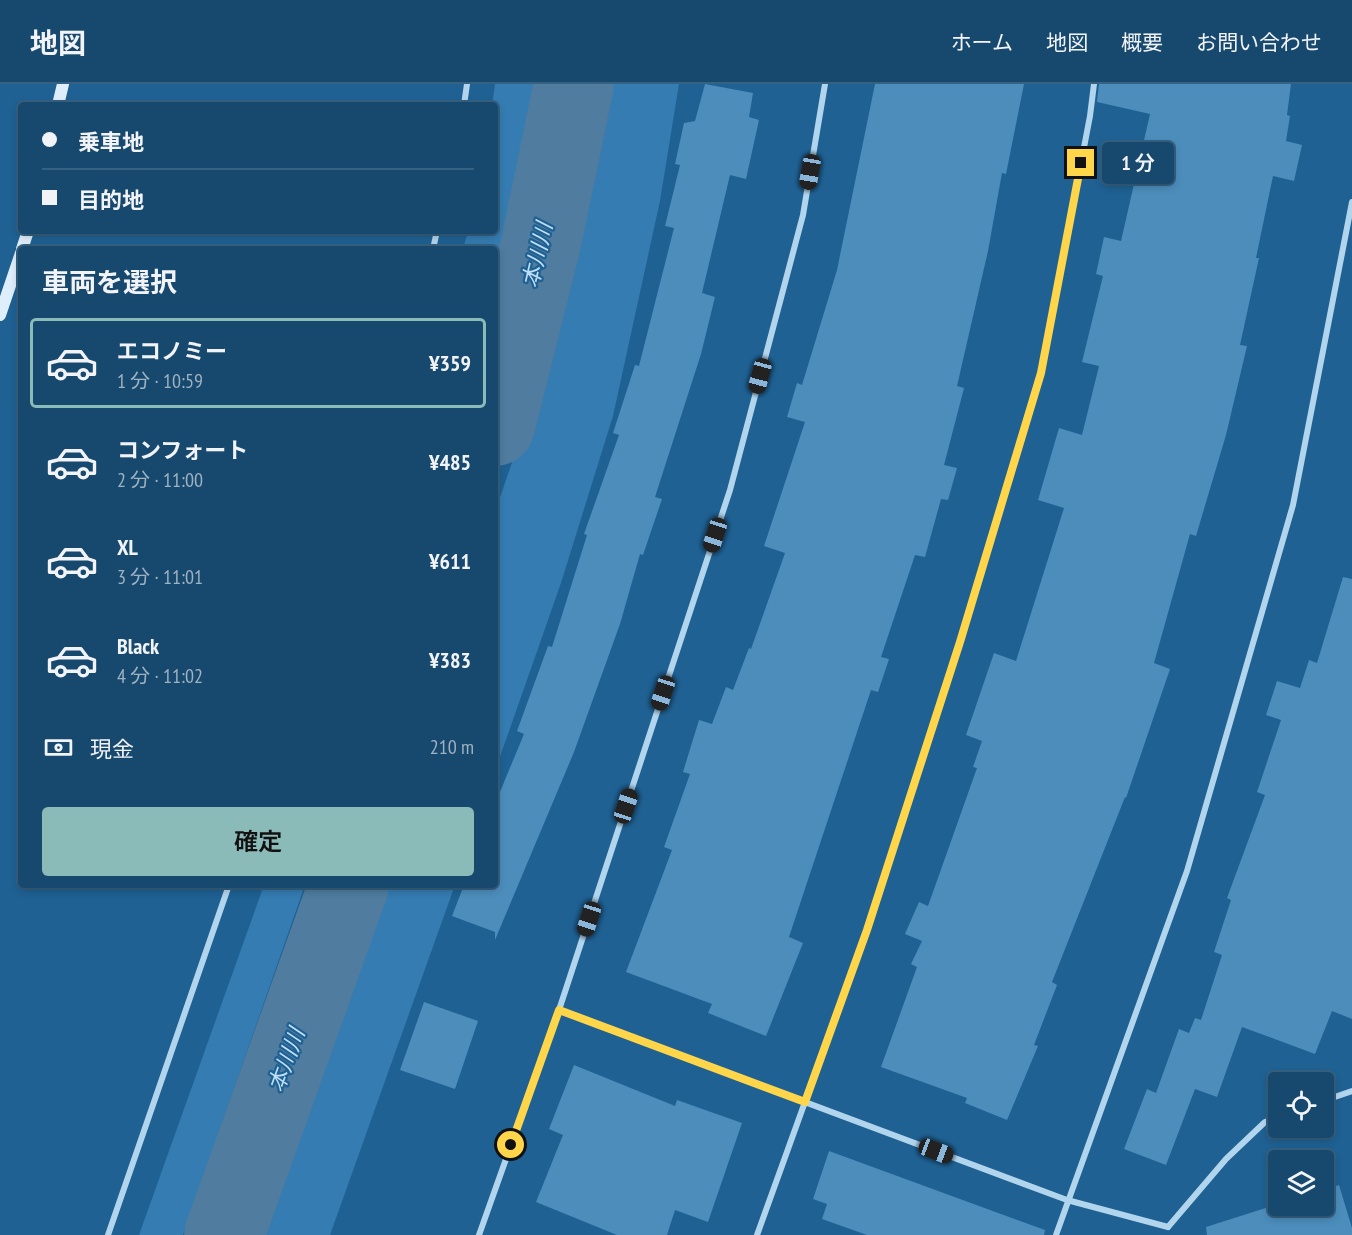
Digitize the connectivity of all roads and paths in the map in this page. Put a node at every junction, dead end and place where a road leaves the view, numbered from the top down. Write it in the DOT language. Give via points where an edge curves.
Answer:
graph roads {
  1 [pos="63,84"];
  2 [pos="467,84"];
  3 [pos="825,84"];
  4 [pos="1094,84"];
  5 [pos="59,102"];
  6 [pos="464,102"];
  7 [pos="1352,202"];
  8 [pos="18,263"];
  9 [pos="0,315"];
  10 [pos="228,888"];
  11 [pos="559,1010"];
  12 [pos="1352,1091"];
  13 [pos="1334,1097"];
  14 [pos="805,1102"];
  15 [pos="1268,1121"];
  16 [pos="1067,1200"];
  17 [pos="1167,1227"];
  18 [pos="108,1235"];
  19 [pos="479,1235"];
  20 [pos="757,1235"];
  21 [pos="1056,1235"];
  22 [pos="1171,1235"];
  1 -- 5 [label="main road"];
  2 -- 6 [label="street"];
  3 -- 11 [label="street" via="803,215 730,490"];
  4 -- 14 [label="street" via="1041,373 867,930"];
  7 -- 16 [label="street" via="1293,505 1187,871"];
  8 -- 9 [label="main road"];
  10 -- 18 [label="street"];
  11 -- 14 [label="street"];
  11 -- 19 [label="street"];
  12 -- 13 [label="street"];
  14 -- 16 [label="street"];
  14 -- 20 [label="street"];
  15 -- 17 [label="street" via="1226,1159"];
  16 -- 17 [label="street"];
  16 -- 21 [label="street"];
  17 -- 22 [label="street"];
}
